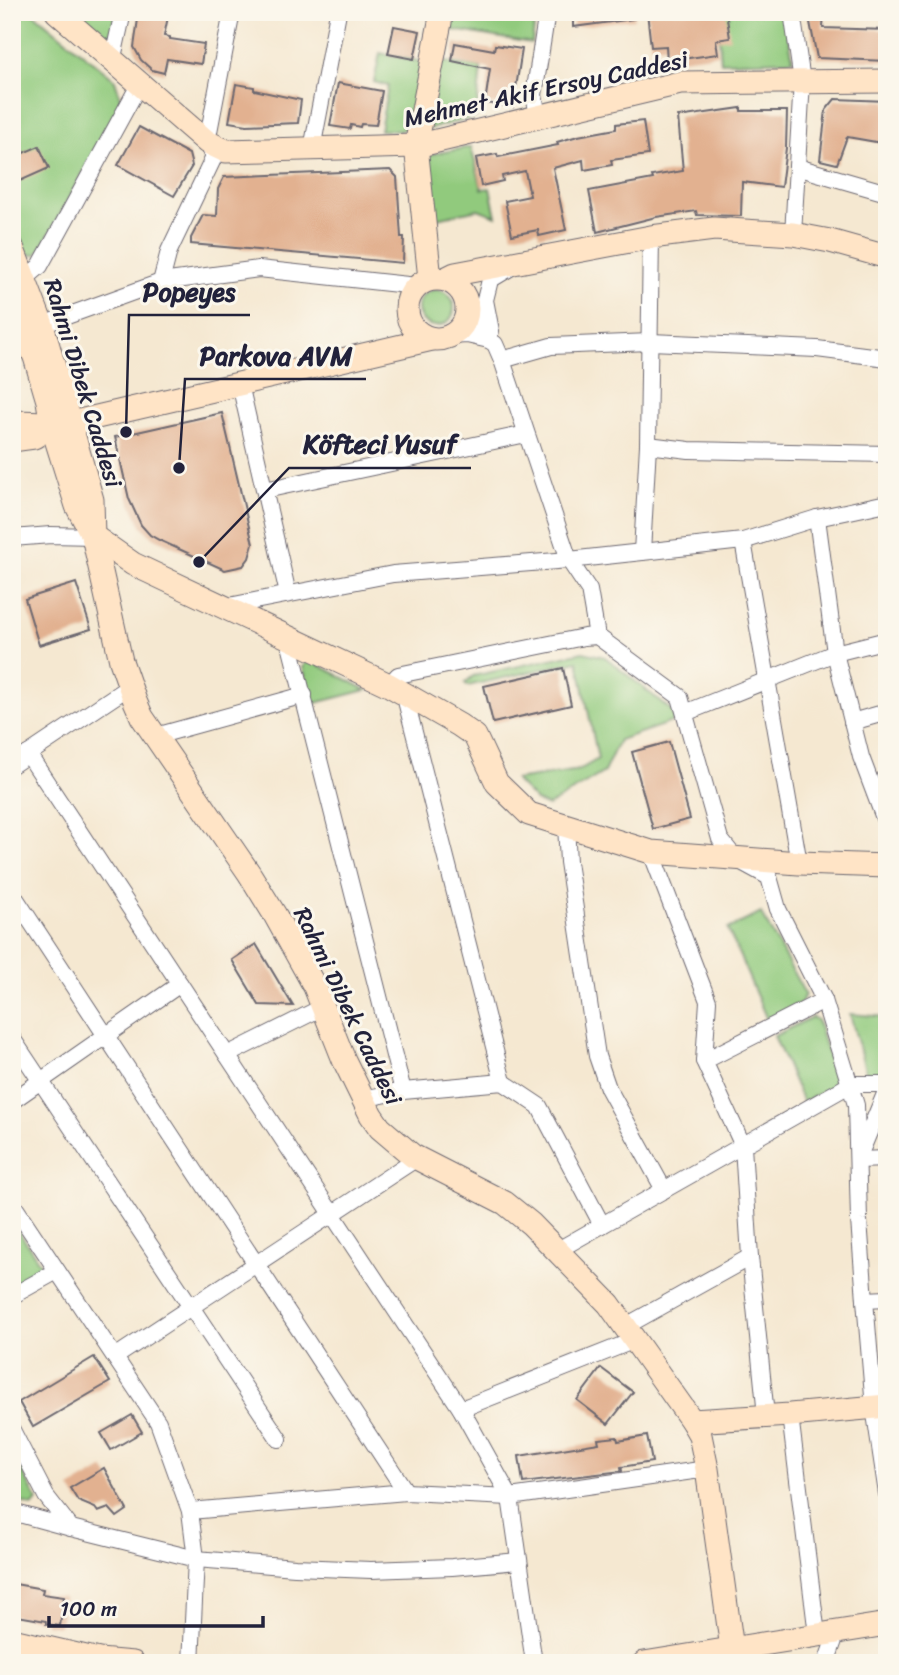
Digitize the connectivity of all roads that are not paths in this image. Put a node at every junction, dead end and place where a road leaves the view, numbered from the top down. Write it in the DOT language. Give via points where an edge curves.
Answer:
graph roads {
  1 [pos="57,12"];
  2 [pos="123,12"];
  3 [pos="232,12"];
  4 [pos="338,12"];
  5 [pos="442,12"];
  6 [pos="547,12"];
  7 [pos="792,12"];
  8 [pos="112,62"];
  9 [pos="802,81"];
  10 [pos="887,81"];
  11 [pos="139,85"];
  12 [pos="538,116"];
  13 [pos="207,142"];
  14 [pos="415,146"];
  15 [pos="312,149"];
  16 [pos="797,167"];
  17 [pos="887,193"];
  18 [pos="793,234"];
  19 [pos="652,237"];
  20 [pos="12,247"];
  21 [pos="887,257"];
  22 [pos="510,265"];
  23 [pos="25,279"];
  24 [pos="430,281"];
  25 [pos="161,282"];
  26 [pos="466,299"];
  27 [pos="12,303"];
  28 [pos="410,322"];
  29 [pos="42,325"];
  30 [pos="442,338"];
  31 [pos="492,342"];
  32 [pos="650,342"];
  33 [pos="389,349"];
  34 [pos="887,358"];
  35 [pos="502,360"];
  36 [pos="240,384"];
  37 [pos="12,423"];
  38 [pos="62,424"];
  39 [pos="526,434"];
  40 [pos="12,440"];
  41 [pos="648,445"];
  42 [pos="887,454"];
  43 [pos="265,490"];
  44 [pos="887,503"];
  45 [pos="817,518"];
  46 [pos="93,536"];
  47 [pos="12,538"];
  48 [pos="743,541"];
  49 [pos="642,552"];
  50 [pos="569,560"];
  51 [pos="288,594"];
  52 [pos="224,607"];
  53 [pos="597,636"];
  54 [pos="288,637"];
  55 [pos="887,640"];
  56 [pos="835,653"];
  57 [pos="767,680"];
  58 [pos="130,686"];
  59 [pos="397,689"];
  60 [pos="304,695"];
  61 [pos="887,712"];
  62 [pos="685,713"];
  63 [pos="852,722"];
  64 [pos="156,736"];
  65 [pos="28,754"];
  66 [pos="12,765"];
  67 [pos="566,825"];
  68 [pos="887,826"];
  69 [pos="651,852"];
  70 [pos="736,859"];
  71 [pos="799,863"];
  72 [pos="887,866"];
  73 [pos="12,893"];
  74 [pos="180,984"];
  75 [pos="824,1000"];
  76 [pos="323,1007"];
  77 [pos="106,1036"];
  78 [pos="12,1038"];
  79 [pos="227,1055"];
  80 [pos="704,1061"];
  81 [pos="41,1081"];
  82 [pos="503,1082"];
  83 [pos="851,1084"];
  84 [pos="887,1084"];
  85 [pos="887,1089"];
  86 [pos="403,1090"];
  87 [pos="362,1100"];
  88 [pos="12,1101"];
  89 [pos="743,1146"];
  90 [pos="417,1158"];
  91 [pos="887,1159"];
  92 [pos="858,1160"];
  93 [pos="664,1190"];
  94 [pos="12,1203"];
  95 [pos="332,1214"];
  96 [pos="602,1225"];
  97 [pos="558,1250"];
  98 [pos="750,1257"];
  99 [pos="256,1264"];
  100 [pos="57,1271"];
  101 [pos="12,1296"];
  102 [pos="887,1299"];
  103 [pos="865,1300"];
  104 [pos="191,1307"];
  105 [pos="631,1333"];
  106 [pos="115,1357"];
  107 [pos="881,1406"];
  108 [pos="461,1409"];
  109 [pos="790,1415"];
  110 [pos="766,1416"];
  111 [pos="692,1421"];
  112 [pos="12,1430"];
  113 [pos="279,1439"];
  114 [pos="707,1469"];
  115 [pos="406,1492"];
  116 [pos="887,1494"];
  117 [pos="510,1497"];
  118 [pos="191,1511"];
  119 [pos="12,1512"];
  120 [pos="71,1528"];
  121 [pos="196,1559"];
  122 [pos="519,1561"];
  123 [pos="887,1624"];
  124 [pos="827,1634"];
  125 [pos="12,1640"];
  126 [pos="50,1656"];
  127 [pos="730,1656"];
  128 [pos="134,1663"];
  129 [pos="191,1663"];
  130 [pos="534,1663"];
  131 [pos="643,1663"];
  132 [pos="826,1663"];
  1 -- 8 [label="street, Mehmet Akif Ersoy Caddesi"];
  2 -- 8 [label="street"];
  3 -- 13 [label="street"];
  4 -- 15 [label="street"];
  5 -- 14 [label="street"];
  6 -- 12 [label="street" via="534,95"];
  7 -- 9 [label="street"];
  8 -- 11 [label="street, Mehmet Akif Ersoy Caddesi"];
  9 -- 10 [label="street, Mehmet Akif Ersoy Caddesi"];
  9 -- 12 [label="street, Mehmet Akif Ersoy Caddesi" via="680,83"];
  9 -- 16 [label="street"];
  11 -- 13 [label="street, Mehmet Akif Ersoy Caddesi"];
  11 -- 23 [label="street" via="40,265"];
  12 -- 14 [label="street, Mehmet Akif Ersoy Caddesi"];
  13 -- 15 [label="street, Mehmet Akif Ersoy Caddesi" via="226,151"];
  13 -- 25 [label="street" via="214,157 169,251"];
  14 -- 15 [label="street, Mehmet Akif Ersoy Caddesi"];
  14 -- 24 [label="street"];
  16 -- 17 [label="street"];
  16 -- 18 [label="street"];
  18 -- 19 [label="street" via="714,229"];
  18 -- 21 [label="street"];
  19 -- 22 [label="street"];
  19 -- 32 [label="street"];
  20 -- 23 [label="street, Rahmi Dibek Caddesi"];
  22 -- 24 [label="street"];
  22 -- 26 [label="street"];
  22 -- 31 [label="street" via="490,280 485,300"];
  23 -- 29 [label="street, Rahmi Dibek Caddesi"];
  24 -- 25 [label="street" via="259,269"];
  24 -- 26 [label="street" via="453,282"];
  24 -- 28 [label="street" via="407,303"];
  25 -- 29 [label="street"];
  26 -- 30 [label="street" via="465,323"];
  26 -- 31 [label="street"];
  27 -- 38 [label="street, Rahmi Dibek Caddesi" via="48,401"];
  28 -- 30 [label="street" via="423,336"];
  28 -- 33 [label="street"];
  29 -- 38 [label="street, Rahmi Dibek Caddesi"];
  30 -- 31 [label="street" via="467,335"];
  30 -- 33 [label="street"];
  31 -- 35 [label="street"];
  32 -- 34 [label="street" via="817,349"];
  32 -- 35 [label="street" via="551,346"];
  32 -- 41 [label="street"];
  33 -- 36 [label="street"];
  35 -- 39 [label="street"];
  36 -- 38 [label="street"];
  36 -- 43 [label="street"];
  37 -- 38 [label="street"];
  38 -- 40 [label="street" via="34,437"];
  38 -- 46 [label="street, Rahmi Dibek Caddesi" via="92,500"];
  39 -- 43 [label="street"];
  39 -- 50 [label="street"];
  41 -- 42 [label="street"];
  41 -- 49 [label="street"];
  43 -- 51 [label="street"];
  44 -- 45 [label="street"];
  45 -- 48 [label="street"];
  45 -- 56 [label="street"];
  46 -- 47 [label="street"];
  46 -- 52 [label="street" via="133,564"];
  46 -- 58 [label="street, Rahmi Dibek Caddesi"];
  48 -- 49 [label="street"];
  48 -- 57 [label="street"];
  49 -- 50 [label="street"];
  50 -- 51 [label="street" via="393,574"];
  50 -- 53 [label="street" via="589,590"];
  51 -- 52 [label="street"];
  52 -- 54 [label="street"];
  53 -- 59 [label="street" via="398,675"];
  53 -- 62 [label="street" via="680,697"];
  54 -- 59 [label="street"];
  54 -- 60 [label="street"];
  55 -- 56 [label="street"];
  56 -- 57 [label="street"];
  56 -- 63 [label="street"];
  57 -- 62 [label="street"];
  57 -- 71 [label="street"];
  58 -- 64 [label="street, Rahmi Dibek Caddesi"];
  58 -- 65 [label="street"];
  59 -- 67 [label="street" via="475,736 497,783 529,814"];
  59 -- 82 [label="street"];
  60 -- 64 [label="street"];
  60 -- 86 [label="street"];
  61 -- 63 [label="street"];
  62 -- 70 [label="street" via="720,839"];
  63 -- 68 [label="street"];
  64 -- 76 [label="street, Rahmi Dibek Caddesi" via="249,873"];
  65 -- 66 [label="street"];
  65 -- 74 [label="street"];
  67 -- 69 [label="street"];
  67 -- 93 [label="street" via="597,1056 608,1088"];
  69 -- 70 [label="street"];
  69 -- 80 [label="street" via="708,1001"];
  70 -- 71 [label="street"];
  70 -- 75 [label="street" via="769,877 778,909"];
  71 -- 72 [label="street"];
  73 -- 77 [label="street"];
  74 -- 77 [label="street"];
  74 -- 79 [label="street"];
  75 -- 80 [label="street"];
  75 -- 83 [label="street"];
  76 -- 79 [label="street"];
  76 -- 87 [label="street, Rahmi Dibek Caddesi"];
  77 -- 81 [label="street"];
  77 -- 99 [label="street"];
  78 -- 81 [label="street"];
  79 -- 95 [label="street"];
  80 -- 89 [label="street"];
  81 -- 88 [label="street"];
  81 -- 104 [label="street"];
  82 -- 86 [label="street"];
  82 -- 96 [label="street" via="539,1106"];
  83 -- 84 [label="street"];
  83 -- 89 [label="street"];
  83 -- 92 [label="street"];
  85 -- 92 [label="street"];
  86 -- 87 [label="street"];
  87 -- 90 [label="street, Rahmi Dibek Caddesi" via="380,1128"];
  89 -- 93 [label="street"];
  89 -- 98 [label="street"];
  90 -- 95 [label="street"];
  90 -- 97 [label="street, Rahmi Dibek Caddesi" via="505,1203"];
  91 -- 92 [label="street"];
  92 -- 103 [label="street"];
  93 -- 96 [label="street"];
  94 -- 100 [label="street"];
  95 -- 99 [label="street"];
  95 -- 108 [label="street"];
  96 -- 97 [label="street"];
  97 -- 105 [label="street, Rahmi Dibek Caddesi"];
  98 -- 105 [label="street"];
  98 -- 110 [label="street"];
  99 -- 104 [label="street"];
  99 -- 115 [label="street"];
  100 -- 101 [label="street"];
  100 -- 106 [label="street"];
  102 -- 103 [label="street"];
  103 -- 107 [label="street"];
  104 -- 106 [label="street"];
  104 -- 113 [label="street"];
  105 -- 108 [label="street"];
  105 -- 111 [label="street, Rahmi Dibek Caddesi"];
  106 -- 118 [label="street" via="158,1422"];
  107 -- 109 [label="street"];
  107 -- 116 [label="street"];
  108 -- 117 [label="street"];
  109 -- 110 [label="street"];
  109 -- 124 [label="street"];
  110 -- 111 [label="street"];
  111 -- 114 [label="street, Rahmi Dibek Caddesi" via="700,1434"];
  112 -- 120 [label="street" via="46,1496"];
  114 -- 117 [label="street"];
  114 -- 127 [label="street, Rahmi Dibek Caddesi"];
  115 -- 117 [label="street"];
  115 -- 118 [label="street"];
  117 -- 122 [label="street"];
  118 -- 121 [label="street"];
  119 -- 120 [label="street"];
  120 -- 121 [label="street"];
  121 -- 122 [label="street" via="371,1570"];
  121 -- 129 [label="street"];
  122 -- 130 [label="street"];
  123 -- 124 [label="street"];
  124 -- 127 [label="street"];
  124 -- 132 [label="street"];
  125 -- 126 [label="street"];
  126 -- 128 [label="street"];
  127 -- 131 [label="street"];
}
